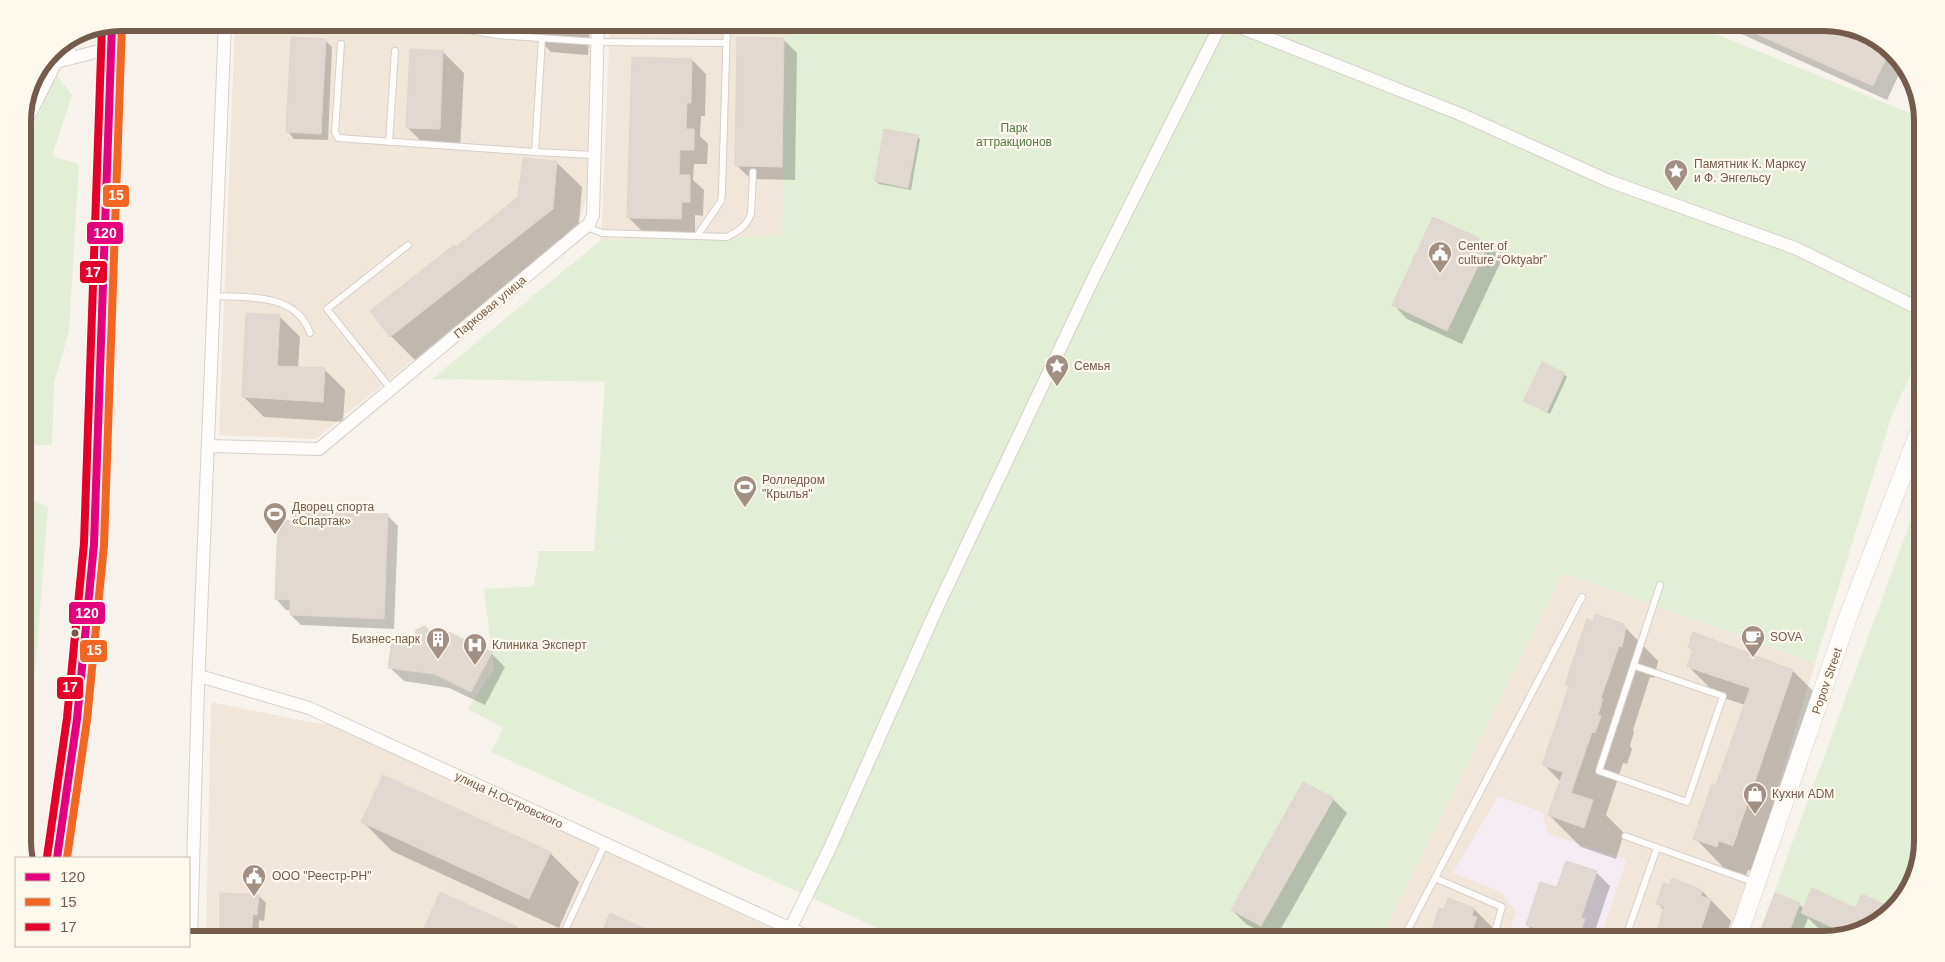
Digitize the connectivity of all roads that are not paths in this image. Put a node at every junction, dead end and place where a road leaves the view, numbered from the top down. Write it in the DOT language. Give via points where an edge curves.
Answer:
graph roads {
  1 [pos="225,31"];
  2 [pos="474,31"];
  3 [pos="496,31"];
  4 [pos="598,31"];
  5 [pos="727,31"];
  6 [pos="1217,31"];
  7 [pos="1250,31"];
  8 [pos="111,32"];
  9 [pos="496,35"];
  10 [pos="542,38"];
  11 [pos="597,42"];
  12 [pos="726,43"];
  13 [pos="341,44"];
  14 [pos="110,48"];
  15 [pos="67,49"];
  16 [pos="395,51"];
  17 [pos="72,57"];
  18 [pos="32,110"];
  19 [pos="389,142"];
  20 [pos="535,152"];
  21 [pos="594,155"];
  22 [pos="753,172"];
  23 [pos="586,227"];
  24 [pos="697,236"];
  25 [pos="408,244"];
  26 [pos="215,296"];
  27 [pos="1914,306"];
  28 [pos="310,333"];
  29 [pos="391,390"];
  30 [pos="209,446"];
  31 [pos="1914,451"];
  32 [pos="1660,585"];
  33 [pos="1582,597"];
  34 [pos="1635,666"];
  35 [pos="199,676"];
  36 [pos="1625,836"];
  37 [pos="605,844"];
  38 [pos="1657,848"];
  39 [pos="57,857"];
  40 [pos="1435,878"];
  41 [pos="1756,883"];
  42 [pos="790,929"];
  43 [pos="191,931"];
  44 [pos="565,931"];
  45 [pos="794,931"];
  46 [pos="1408,931"];
  47 [pos="1495,931"];
  48 [pos="1628,931"];
  49 [pos="1740,931"];
  1 -- 26 [label="street"];
  2 -- 9 [label="lane"];
  3 -- 9 [label="lane"];
  4 -- 11 [label="street"];
  5 -- 12 [label="lane"];
  6 -- 42 [label="street" via="1093,279"];
  7 -- 27 [label="street" via="1460,114 1609,181 1795,248"];
  8 -- 14 [label="main road"];
  9 -- 10 [label="lane"];
  10 -- 11 [label="lane"];
  10 -- 20 [label="lane"];
  11 -- 12 [label="lane"];
  11 -- 21 [label="street"];
  12 -- 24 [label="lane" via="721,201"];
  13 -- 19 [label="lane" via="336,136 341,140"];
  14 -- 17 [label="street"];
  14 -- 39 [label="main road" via="94,544 77,720"];
  15 -- 17 [label="street"];
  16 -- 19 [label="lane"];
  17 -- 18 [label="street" via="56,62"];
  19 -- 20 [label="lane"];
  20 -- 21 [label="lane"];
  21 -- 23 [label="street" via="593,215"];
  22 -- 24 [label="lane" via="751,214 742,230 726,237"];
  23 -- 24 [label="lane" via="602,233"];
  23 -- 29 [label="street, Парковая улица"];
  25 -- 29 [label="lane" via="327,309"];
  26 -- 28 [label="lane" via="280,302 298,312"];
  26 -- 30 [label="street"];
  29 -- 30 [label="street, Парковая улица" via="319,449"];
  30 -- 35 [label="street"];
  31 -- 41 [label="main road, Popov Street" via="1849,614"];
  32 -- 34 [label="lane"];
  33 -- 40 [label="lane"];
  34 -- 34 [label="lane" via="1599,771 1687,802 1723,696"];
  35 -- 37 [label="street, улица Н.Островского" via="309,708"];
  35 -- 43 [label="street"];
  36 -- 38 [label="lane"];
  37 -- 42 [label="street, улица Н.Островского"];
  37 -- 44 [label="lane"];
  38 -- 41 [label="lane"];
  38 -- 48 [label="lane"];
  40 -- 46 [label="lane"];
  40 -- 47 [label="lane" via="1502,907"];
  41 -- 49 [label="main road, Popov Street"];
  42 -- 45 [label="street, улица Н.Островского"];
}
